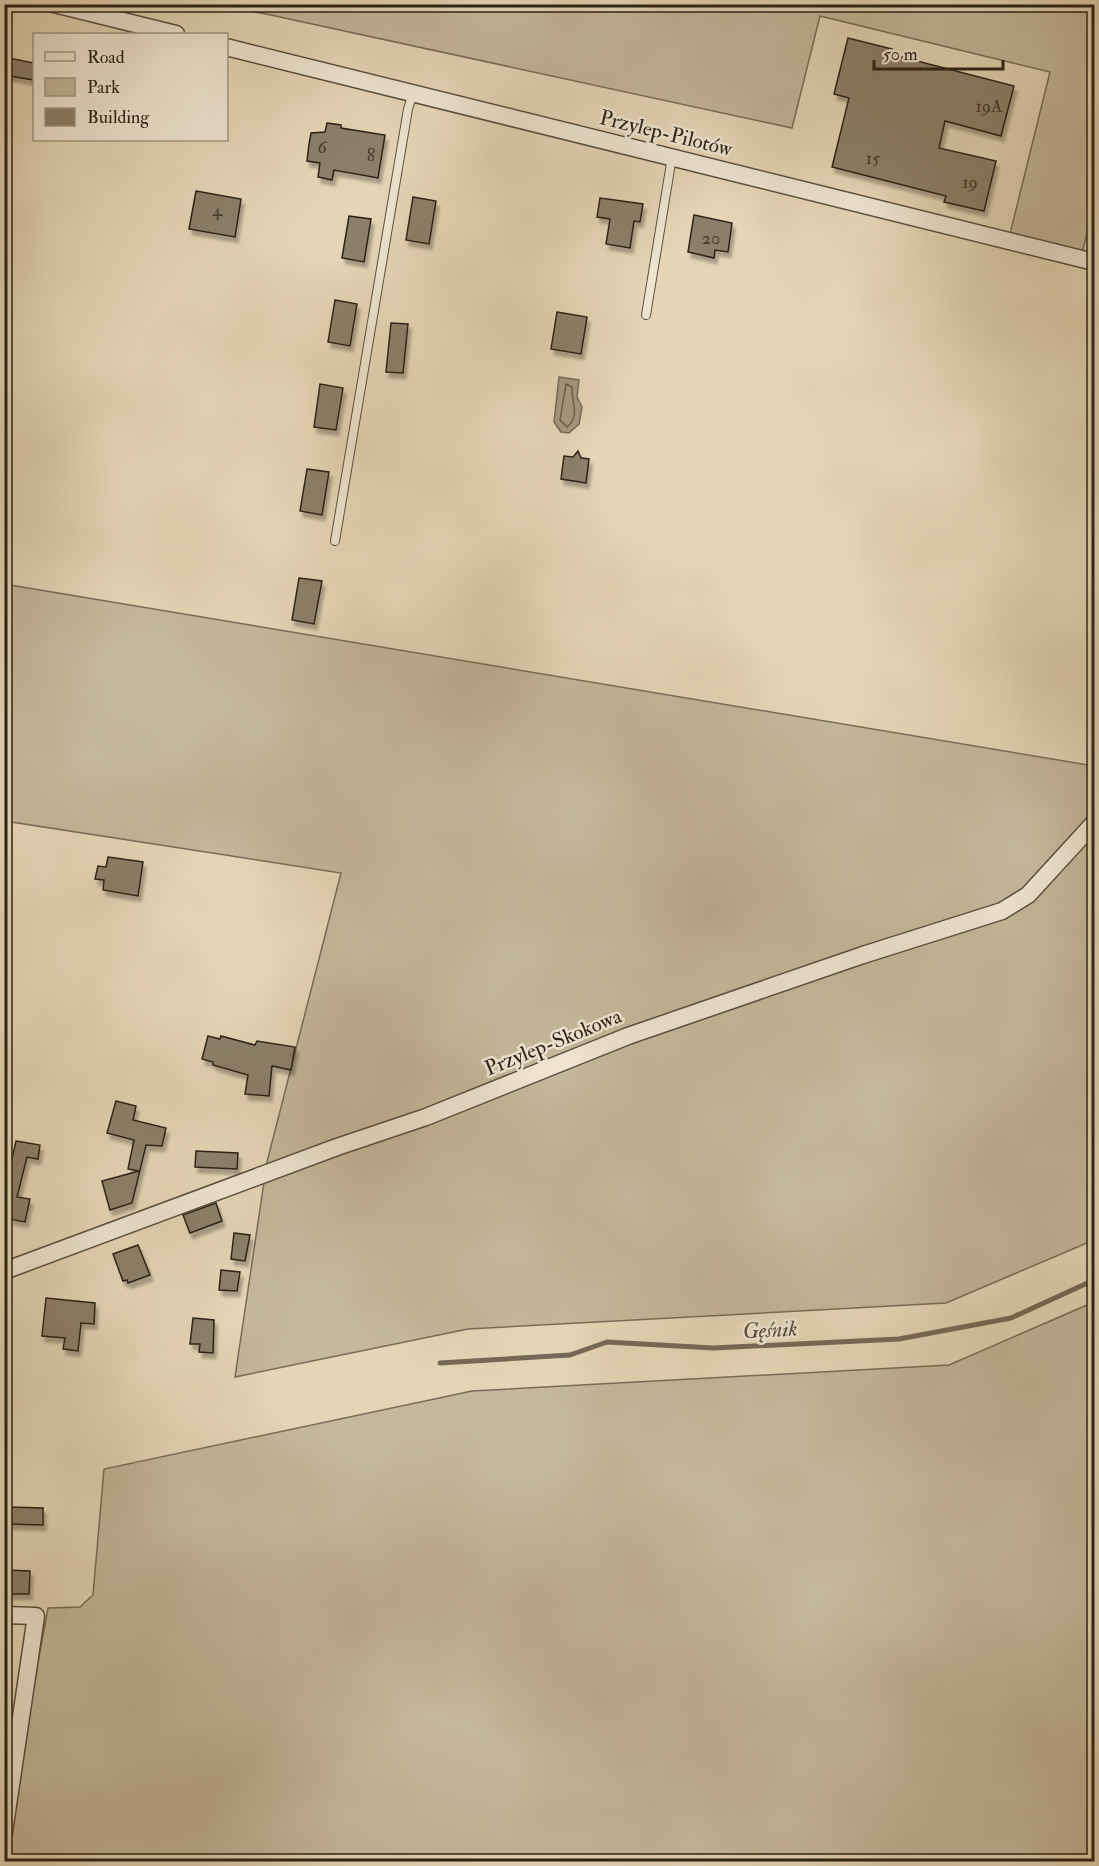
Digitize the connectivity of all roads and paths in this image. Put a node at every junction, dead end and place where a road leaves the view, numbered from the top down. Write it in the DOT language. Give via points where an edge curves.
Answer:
graph roads {
  1 [pos="54,4"];
  2 [pos="172,33"];
  3 [pos="228,47"];
  4 [pos="413,93"];
  5 [pos="672,157"];
  6 [pos="1095,262"];
  7 [pos="646,315"];
  8 [pos="335,541"];
  9 [pos="1095,823"];
  10 [pos="4,1271"];
  11 [pos="4,1616"];
  12 [pos="4,1832"];
  1 -- 2 [label="street"];
  3 -- 4 [label="street, Przylep-Pilotów"];
  4 -- 5 [label="street, Przylep-Pilotów"];
  4 -- 8 [label="lane"];
  5 -- 6 [label="street, Przylep-Pilotów"];
  5 -- 7 [label="lane"];
  9 -- 10 [label="street, Przylep-Skokowa" via="1028,895 1002,911 628,1036 426,1117"];
  11 -- 12 [label="street" via="36,1616"];
}
